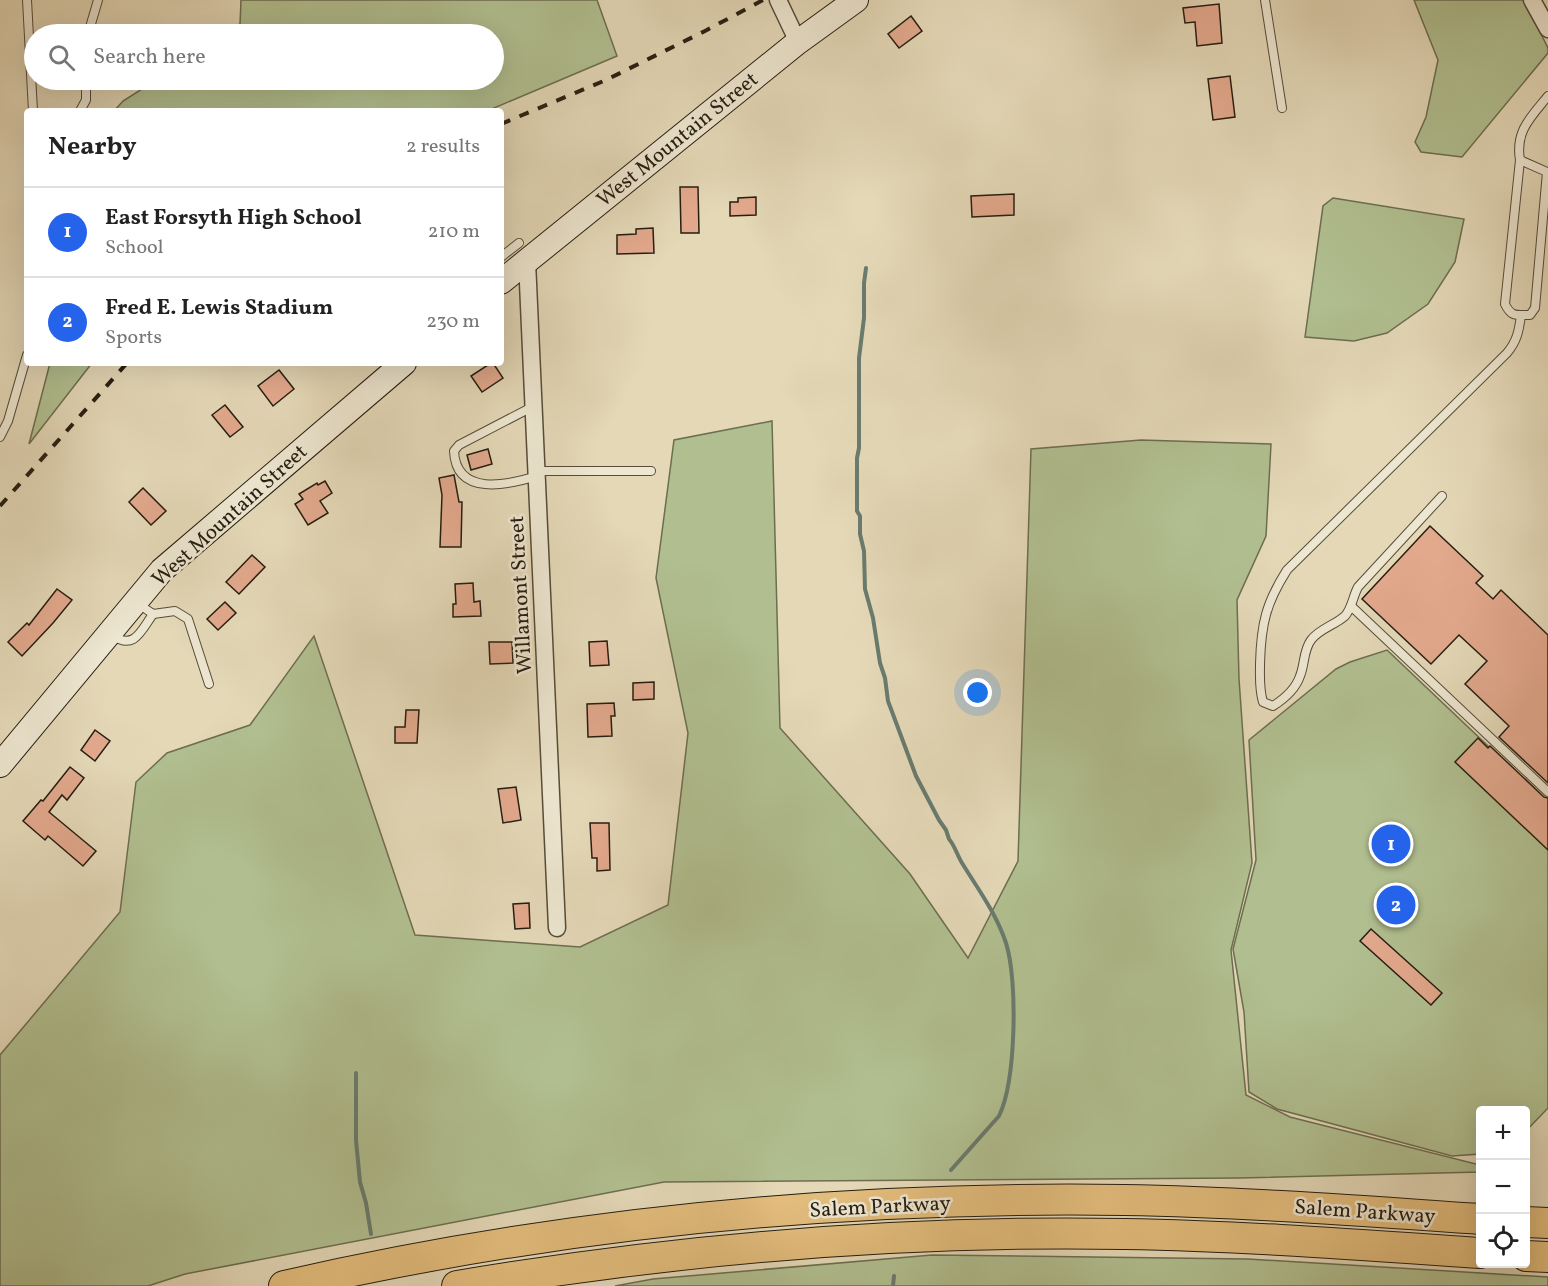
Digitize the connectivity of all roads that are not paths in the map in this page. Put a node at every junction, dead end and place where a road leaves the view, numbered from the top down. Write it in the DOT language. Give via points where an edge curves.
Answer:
graph roads {
  1 [pos="27,0"];
  2 [pos="98,0"];
  3 [pos="778,0"];
  4 [pos="856,0"];
  5 [pos="1265,0"];
  6 [pos="1532,0"];
  7 [pos="29,24"];
  8 [pos="91,24"];
  9 [pos="1548,29"];
  10 [pos="798,42"];
  11 [pos="33,90"];
  12 [pos="86,90"];
  13 [pos="1548,96"];
  14 [pos="33,108"];
  15 [pos="82,108"];
  16 [pos="1282,108"];
  17 [pos="1520,160"];
  18 [pos="523,252"];
  19 [pos="504,255"];
  20 [pos="504,278"];
  21 [pos="1521,315"];
  22 [pos="24,366"];
  23 [pos="400,366"];
  24 [pos="534,406"];
  25 [pos="0,437"];
  26 [pos="651,471"];
  27 [pos="537,473"];
  28 [pos="1442,495"];
  29 [pos="1351,606"];
  30 [pos="144,608"];
  31 [pos="209,684"];
  32 [pos="0,765"];
  33 [pos="1548,792"];
  34 [pos="557,928"];
  35 [pos="1476,1219"];
  36 [pos="1530,1222"];
  37 [pos="1548,1223"];
  38 [pos="1476,1253"];
  39 [pos="1530,1256"];
  40 [pos="1548,1257"];
  41 [pos="285,1286"];
  42 [pos="457,1286"];
  1 -- 7 [label="lane"];
  2 -- 8 [label="lane"];
  3 -- 10 [label="street"];
  4 -- 10 [label="main road, West Mountain Street"];
  5 -- 16 [label="lane"];
  6 -- 9 [label="street"];
  10 -- 18 [label="main road, West Mountain Street"];
  11 -- 14 [label="lane"];
  12 -- 15 [label="lane"];
  13 -- 17 [label="lane" via="1520,133"];
  17 -- 21 [label="lane" via="1505,304 1509,312"];
  17 -- 21 [label="lane" via="1547,172 1535,308 1530,315"];
  18 -- 19 [label="lane"];
  18 -- 20 [label="main road, West Mountain Street"];
  18 -- 24 [label="street, Willamont Street"];
  21 -- 29 [label="lane" via="1515,343 1507,353 1287,570 1264,617 1260,687 1263,702 1273,706 1285,698 1300,676 1311,640 1344,616"];
  22 -- 25 [label="lane"];
  23 -- 30 [label="main road, West Mountain Street" via="162,570"];
  24 -- 27 [label="street, Willamont Street"];
  24 -- 27 [label="lane" via="454,451 462,474 480,484 509,484"];
  26 -- 27 [label="lane"];
  27 -- 34 [label="street, Willamont Street"];
  28 -- 29 [label="lane" via="1358,587"];
  29 -- 33 [label="lane"];
  30 -- 31 [label="lane" via="174,611 188,619"];
  30 -- 32 [label="main road, West Mountain Street" via="109,633"];
  35 -- 41 [label="highway, Salem Parkway" via="1125,1200 900,1203 600,1230 453,1253"];
  36 -- 37 [label="highway"];
  38 -- 42 [label="highway, Salem Parkway" via="1199,1236 976,1234 742,1248"];
  39 -- 40 [label="highway"];
}
